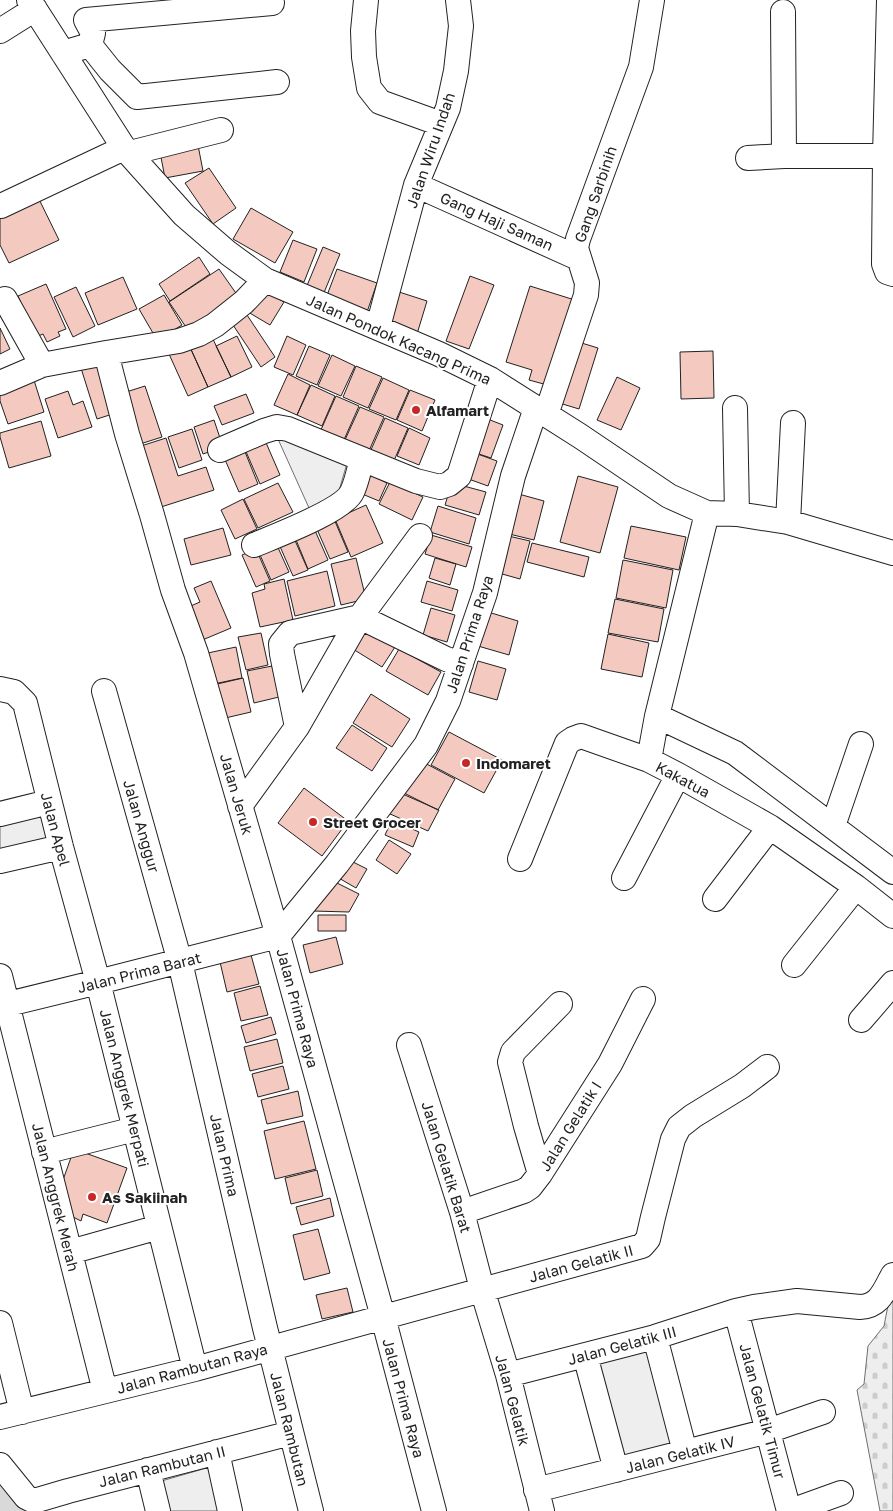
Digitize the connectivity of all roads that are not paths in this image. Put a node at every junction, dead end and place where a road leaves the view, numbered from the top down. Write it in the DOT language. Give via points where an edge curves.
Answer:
graph roads {
  1 [pos="366,0"];
  2 [pos="458,0"];
  3 [pos="652,0"];
  4 [pos="890,0"];
  5 [pos="32,4"];
  6 [pos="272,4"];
  7 [pos="782,12"];
  8 [pos="0,30"];
  9 [pos="90,45"];
  10 [pos="63,53"];
  11 [pos="278,82"];
  12 [pos="441,124"];
  13 [pos="221,130"];
  14 [pos="127,151"];
  15 [pos="784,156"];
  16 [pos="885,156"];
  17 [pos="748,158"];
  18 [pos="416,185"];
  19 [pos="1,206"];
  20 [pos="578,258"];
  21 [pos="890,273"];
  22 [pos="265,280"];
  23 [pos="5,299"];
  24 [pos="378,327"];
  25 [pos="106,353"];
  26 [pos="42,365"];
  27 [pos="490,379"];
  28 [pos="0,383"];
  29 [pos="735,408"];
  30 [pos="541,411"];
  31 [pos="793,423"];
  32 [pos="220,450"];
  33 [pos="362,458"];
  34 [pos="707,513"];
  35 [pos="738,514"];
  36 [pos="788,522"];
  37 [pos="420,536"];
  38 [pos="254,545"];
  39 [pos="893,553"];
  40 [pos="360,617"];
  41 [pos="461,664"];
  42 [pos="0,689"];
  43 [pos="104,691"];
  44 [pos="657,716"];
  45 [pos="296,727"];
  46 [pos="861,744"];
  47 [pos="648,760"];
  48 [pos="678,775"];
  49 [pos="49,802"];
  50 [pos="240,806"];
  51 [pos="0,814"];
  52 [pos="833,826"];
  53 [pos="770,827"];
  54 [pos="61,846"];
  55 [pos="520,859"];
  56 [pos="0,861"];
  57 [pos="893,872"];
  58 [pos="624,878"];
  59 [pos="856,887"];
  60 [pos="715,899"];
  61 [pos="893,916"];
  62 [pos="278,936"];
  63 [pos="180,962"];
  64 [pos="794,965"];
  65 [pos="0,976"];
  66 [pos="98,982"];
  67 [pos="893,983"];
  68 [pos="643,999"];
  69 [pos="560,1004"];
  70 [pos="3,1005"];
  71 [pos="861,1020"];
  72 [pos="410,1045"];
  73 [pos="767,1067"];
  74 [pos="135,1129"];
  75 [pos="44,1152"];
  76 [pos="540,1174"];
  77 [pos="462,1212"];
  78 [pos="160,1227"];
  79 [pos="70,1252"];
  80 [pos="893,1275"];
  81 [pos="482,1289"];
  82 [pos="736,1312"];
  83 [pos="383,1317"];
  84 [pos="0,1323"];
  85 [pos="655,1337"];
  86 [pos="270,1347"];
  87 [pos="585,1355"];
  88 [pos="195,1369"];
  89 [pos="508,1375"];
  90 [pos="105,1391"];
  91 [pos="823,1412"];
  92 [pos="11,1414"];
  93 [pos="768,1431"];
  94 [pos="291,1433"];
  95 [pos="216,1452"];
  96 [pos="686,1452"];
  97 [pos="0,1465"];
  98 [pos="148,1470"];
  99 [pos="616,1470"];
  100 [pos="841,1493"];
  101 [pos="69,1501"];
  102 [pos="539,1501"];
  103 [pos="158,1511"];
  104 [pos="230,1511"];
  105 [pos="311,1511"];
  106 [pos="434,1511"];
  107 [pos="790,1511"];
  1 -- 12 [label="street" via="363,32 369,88 380,102"];
  2 -- 12 [label="street, Jalan Wiru Indah" via="461,26 456,71"];
  3 -- 20 [label="street, Gang Sarbinih" via="641,67 578,239"];
  4 -- 16 [label="street"];
  5 -- 8 [label="street"];
  5 -- 10 [label="street, Jalan Pondok Kacang Prima"];
  6 -- 9 [label="street" via="86,20 93,33"];
  7 -- 15 [label="street"];
  9 -- 10 [label="street"];
  9 -- 11 [label="street" via="136,97"];
  10 -- 14 [label="street, Jalan Pondok Kacang Prima"];
  12 -- 18 [label="street, Jalan Wiru Indah"];
  13 -- 14 [label="street"];
  14 -- 19 [label="street"];
  14 -- 22 [label="street, Jalan Pondok Kacang Prima" via="184,215"];
  15 -- 16 [label="street"];
  15 -- 17 [label="street"];
  16 -- 21 [label="street" via="884,264"];
  18 -- 20 [label="street, Gang Haji Saman"];
  18 -- 24 [label="street, Jalan Wiru Indah"];
  20 -- 30 [label="street, Gang Sarbinih" via="585,274 586,295"];
  22 -- 24 [label="street, Jalan Pondok Kacang Prima"];
  22 -- 25 [label="street" via="244,302 199,334 179,341"];
  23 -- 26 [label="street"];
  24 -- 27 [label="street, Jalan Pondok Kacang Prima"];
  25 -- 26 [label="street"];
  25 -- 50 [label="street, Jalan Jeruk" via="173,590 196,653"];
  26 -- 28 [label="street"];
  27 -- 30 [label="street, Jalan Pondok Kacang Prima"];
  27 -- 33 [label="street" via="459,476 449,484 440,487 416,481"];
  29 -- 35 [label="street"];
  30 -- 34 [label="street, Jalan Pondok Kacang Prima" via="669,496"];
  30 -- 41 [label="street, Jalan Prima Raya" via="513,476 485,593"];
  31 -- 36 [label="street"];
  32 -- 33 [label="street" via="277,427"];
  33 -- 38 [label="street" via="346,501 306,523"];
  34 -- 35 [label="street, Jalan Pondok Kacang Prima"];
  34 -- 44 [label="street"];
  35 -- 36 [label="street, Jalan Pondok Kacang Prima"];
  36 -- 39 [label="street, Jalan Pondok Kacang Prima"];
  37 -- 40 [label="street"];
  40 -- 41 [label="street"];
  40 -- 45 [label="street"];
  40 -- 45 [label="street" via="290,633 281,644"];
  41 -- 62 [label="street, Jalan Prima Raya" via="448,701 426,745 337,864"];
  42 -- 49 [label="street, Jalan Apel" via="14,692 25,703"];
  43 -- 63 [label="street, Jalan Anggur"];
  44 -- 47 [label="street"];
  44 -- 52 [label="street" via="735,753"];
  45 -- 50 [label="street"];
  46 -- 52 [label="street"];
  47 -- 48 [label="street, Kakatua"];
  47 -- 55 [label="street, Kakatua" via="581,736 567,743"];
  48 -- 53 [label="street, Kakatua"];
  48 -- 58 [label="street"];
  49 -- 51 [label="street"];
  49 -- 54 [label="street, Jalan Apel"];
  50 -- 62 [label="street, Jalan Jeruk"];
  52 -- 57 [label="street"];
  53 -- 59 [label="street, Kakatua"];
  53 -- 60 [label="street"];
  54 -- 56 [label="street"];
  54 -- 66 [label="street, Jalan Apel"];
  59 -- 61 [label="street, Kakatua"];
  59 -- 64 [label="street"];
  62 -- 63 [label="street, Jalan Prima Barat"];
  62 -- 83 [label="street, Jalan Prima Raya"];
  63 -- 66 [label="street, Jalan Prima Barat"];
  63 -- 86 [label="street, Jalan Prima"];
  65 -- 70 [label="street, Jalan Anggrek Merah"];
  66 -- 70 [label="street, Jalan Prima Barat"];
  66 -- 74 [label="street, Jalan Anggrek Merpati"];
  67 -- 71 [label="street"];
  68 -- 76 [label="street, Jalan Gelatik I" via="610,1064"];
  69 -- 76 [label="street" via="513,1052 510,1062"];
  70 -- 75 [label="street, Jalan Anggrek Merah"];
  72 -- 77 [label="street, Jalan Gelatik Barat"];
  73 -- 81 [label="street, Jalan Gelatik II" via="679,1127 673,1139 648,1239 642,1246"];
  74 -- 75 [label="street"];
  74 -- 78 [label="street, Jalan Anggrek Merpati"];
  75 -- 79 [label="street, Jalan Anggrek Merah"];
  76 -- 77 [label="street, Jalan Gelatik I" via="524,1192"];
  77 -- 81 [label="street, Jalan Gelatik Barat"];
  78 -- 79 [label="street"];
  78 -- 88 [label="street, Jalan Anggrek Merpati"];
  79 -- 90 [label="street, Jalan Anggrek Merah"];
  80 -- 82 [label="street, Jalan Gelatik III" via="878,1301 870,1306 797,1301"];
  81 -- 83 [label="street, Jalan Gelatik II"];
  81 -- 89 [label="street, Jalan Gelatik"];
  82 -- 85 [label="street, Jalan Gelatik III"];
  82 -- 93 [label="street, Jalan Gelatik Timur"];
  83 -- 86 [label="street, Jalan Rambutan Raya"];
  83 -- 106 [label="street, Jalan Prima Raya"];
  84 -- 92 [label="street"];
  85 -- 87 [label="street, Jalan Gelatik III"];
  85 -- 96 [label="street"];
  86 -- 88 [label="street, Jalan Rambutan Raya"];
  86 -- 94 [label="street, Jalan Rambutan"];
  87 -- 89 [label="street, Jalan Gelatik III"];
  87 -- 99 [label="street"];
  88 -- 90 [label="street, Jalan Rambutan Raya"];
  89 -- 102 [label="street, Jalan Gelatik"];
  90 -- 92 [label="street, Jalan Rambutan Raya"];
  91 -- 93 [label="street, Jalan Gelatik IV"];
  93 -- 96 [label="street, Jalan Gelatik IV"];
  93 -- 107 [label="street, Jalan Gelatik Timur"];
  94 -- 95 [label="street, Jalan Rambutan II"];
  94 -- 105 [label="street, Jalan Rambutan"];
  95 -- 98 [label="street, Jalan Rambutan II"];
  95 -- 104 [label="street"];
  96 -- 99 [label="street, Jalan Gelatik IV"];
  97 -- 101 [label="street, Jalan Rambutan II" via="26,1498"];
  98 -- 101 [label="street, Jalan Rambutan II"];
  98 -- 103 [label="street"];
  99 -- 102 [label="street, Jalan Gelatik IV"];
  100 -- 107 [label="street"];
}
